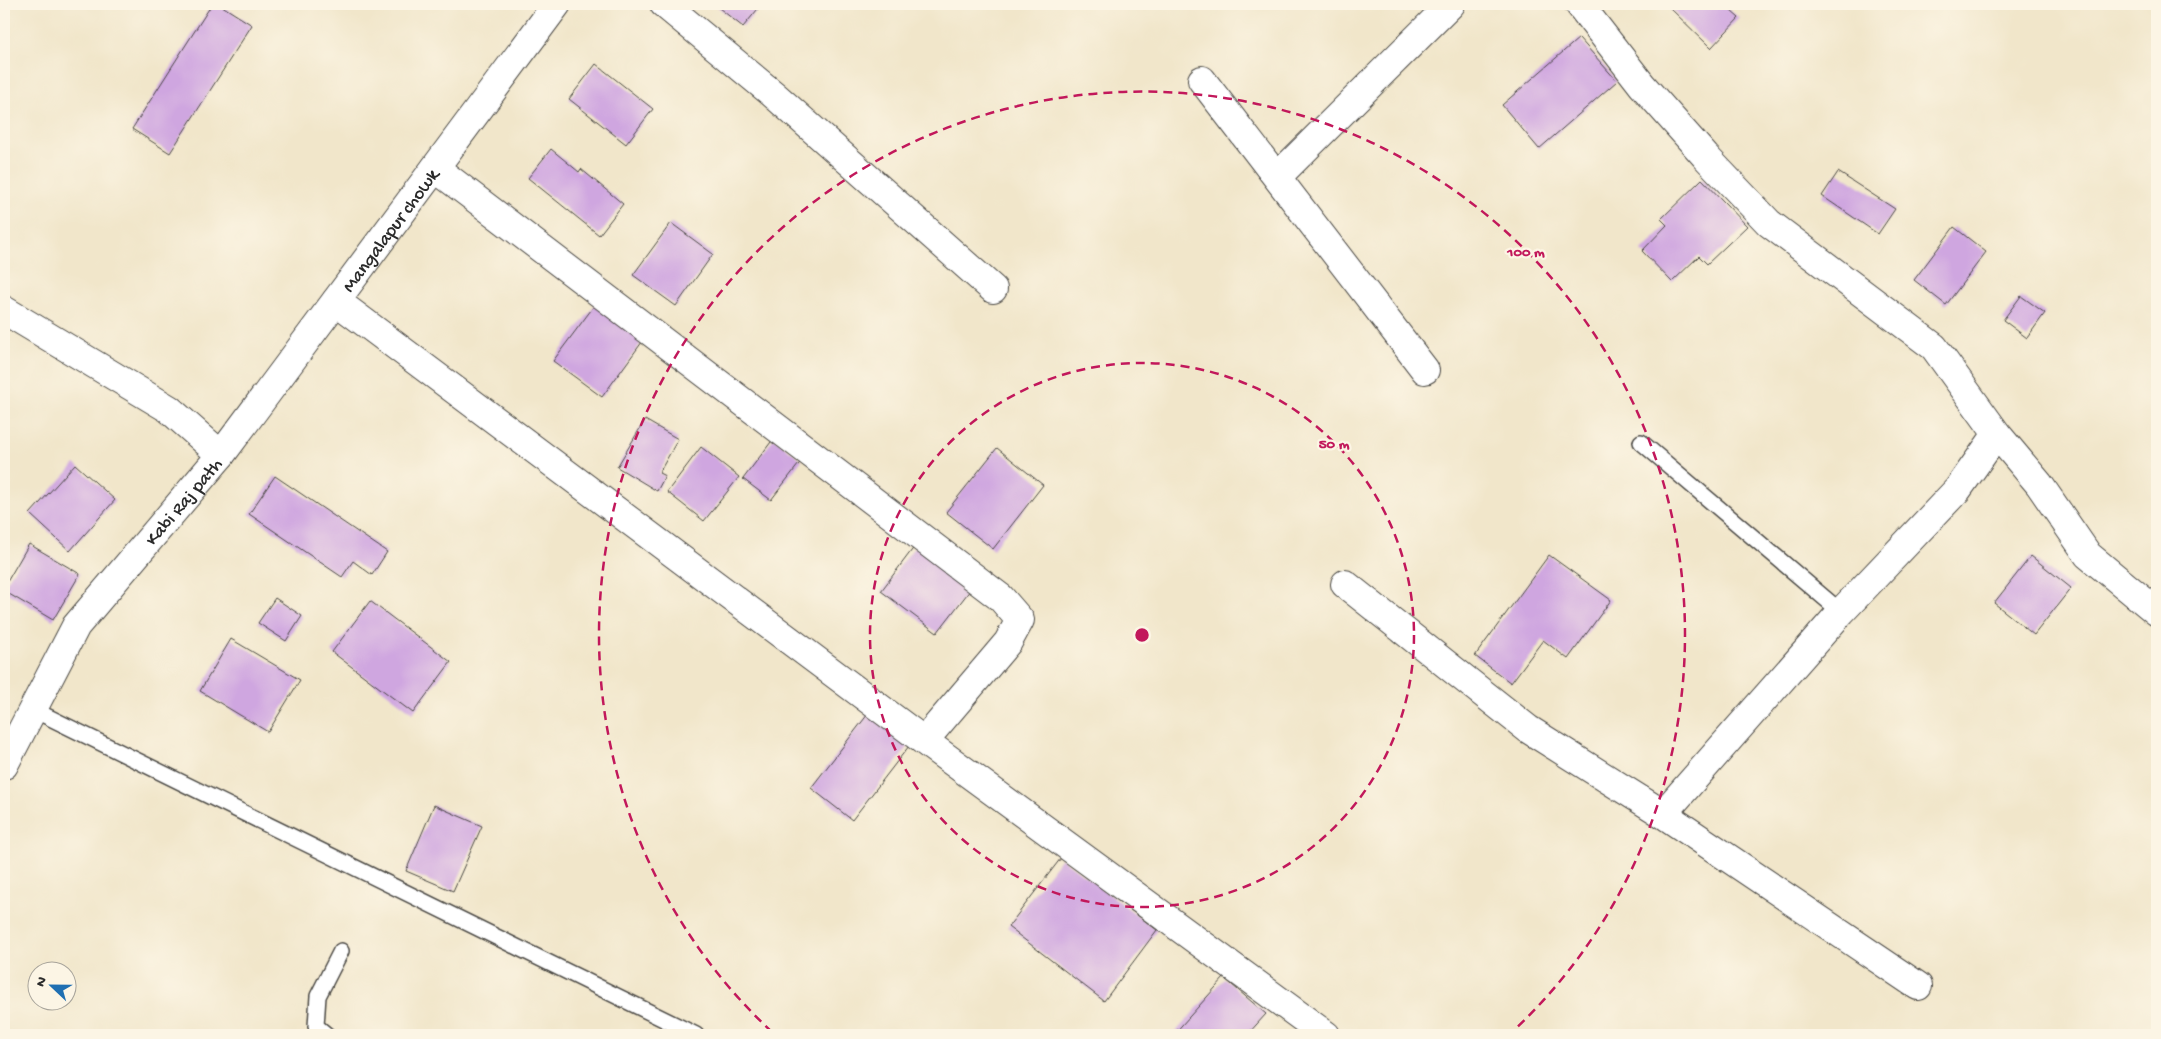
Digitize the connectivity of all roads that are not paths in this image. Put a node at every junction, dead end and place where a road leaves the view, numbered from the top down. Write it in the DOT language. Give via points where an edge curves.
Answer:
graph roads {
  1 [pos="557,4"];
  2 [pos="664,4"];
  3 [pos="1450,4"];
  4 [pos="1578,4"];
  5 [pos="1202,80"];
  6 [pos="436,168"];
  7 [pos="1277,177"];
  8 [pos="992,289"];
  9 [pos="336,301"];
  10 [pos="4,310"];
  11 [pos="1425,370"];
  12 [pos="1997,434"];
  13 [pos="1642,442"];
  14 [pos="221,455"];
  15 [pos="1345,584"];
  16 [pos="1841,612"];
  17 [pos="2157,612"];
  18 [pos="34,710"];
  19 [pos="924,741"];
  20 [pos="4,765"];
  21 [pos="1663,814"];
  22 [pos="341,951"];
  23 [pos="1918,986"];
  24 [pos="327,1035"];
  25 [pos="696,1035"];
  26 [pos="1326,1035"];
  1 -- 6 [label="street, Mangalapur chowk"];
  2 -- 8 [label="street" via="773,94"];
  3 -- 7 [label="street"];
  4 -- 12 [label="street" via="1642,85 1770,223 1934,347"];
  5 -- 7 [label="street"];
  6 -- 9 [label="street, Mangalapur chowk"];
  6 -- 19 [label="street" via="1001,598 1020,620 1008,642"];
  7 -- 11 [label="street"];
  9 -- 14 [label="street, Mangalapur chowk"];
  9 -- 19 [label="street"];
  10 -- 14 [label="street, Kabi Raj path" via="169,409"];
  12 -- 16 [label="street" via="1958,489"];
  12 -- 17 [label="street" via="2039,484 2088,555"];
  13 -- 16 [label="lane"];
  14 -- 18 [label="street, Kabi Raj path" via="76,626"];
  15 -- 21 [label="street" via="1528,729"];
  16 -- 21 [label="street"];
  18 -- 20 [label="street, Kabi Raj path"];
  18 -- 25 [label="lane"];
  19 -- 26 [label="street"];
  21 -- 23 [label="street"];
  22 -- 24 [label="lane" via="318,996 316,1026"];
}
